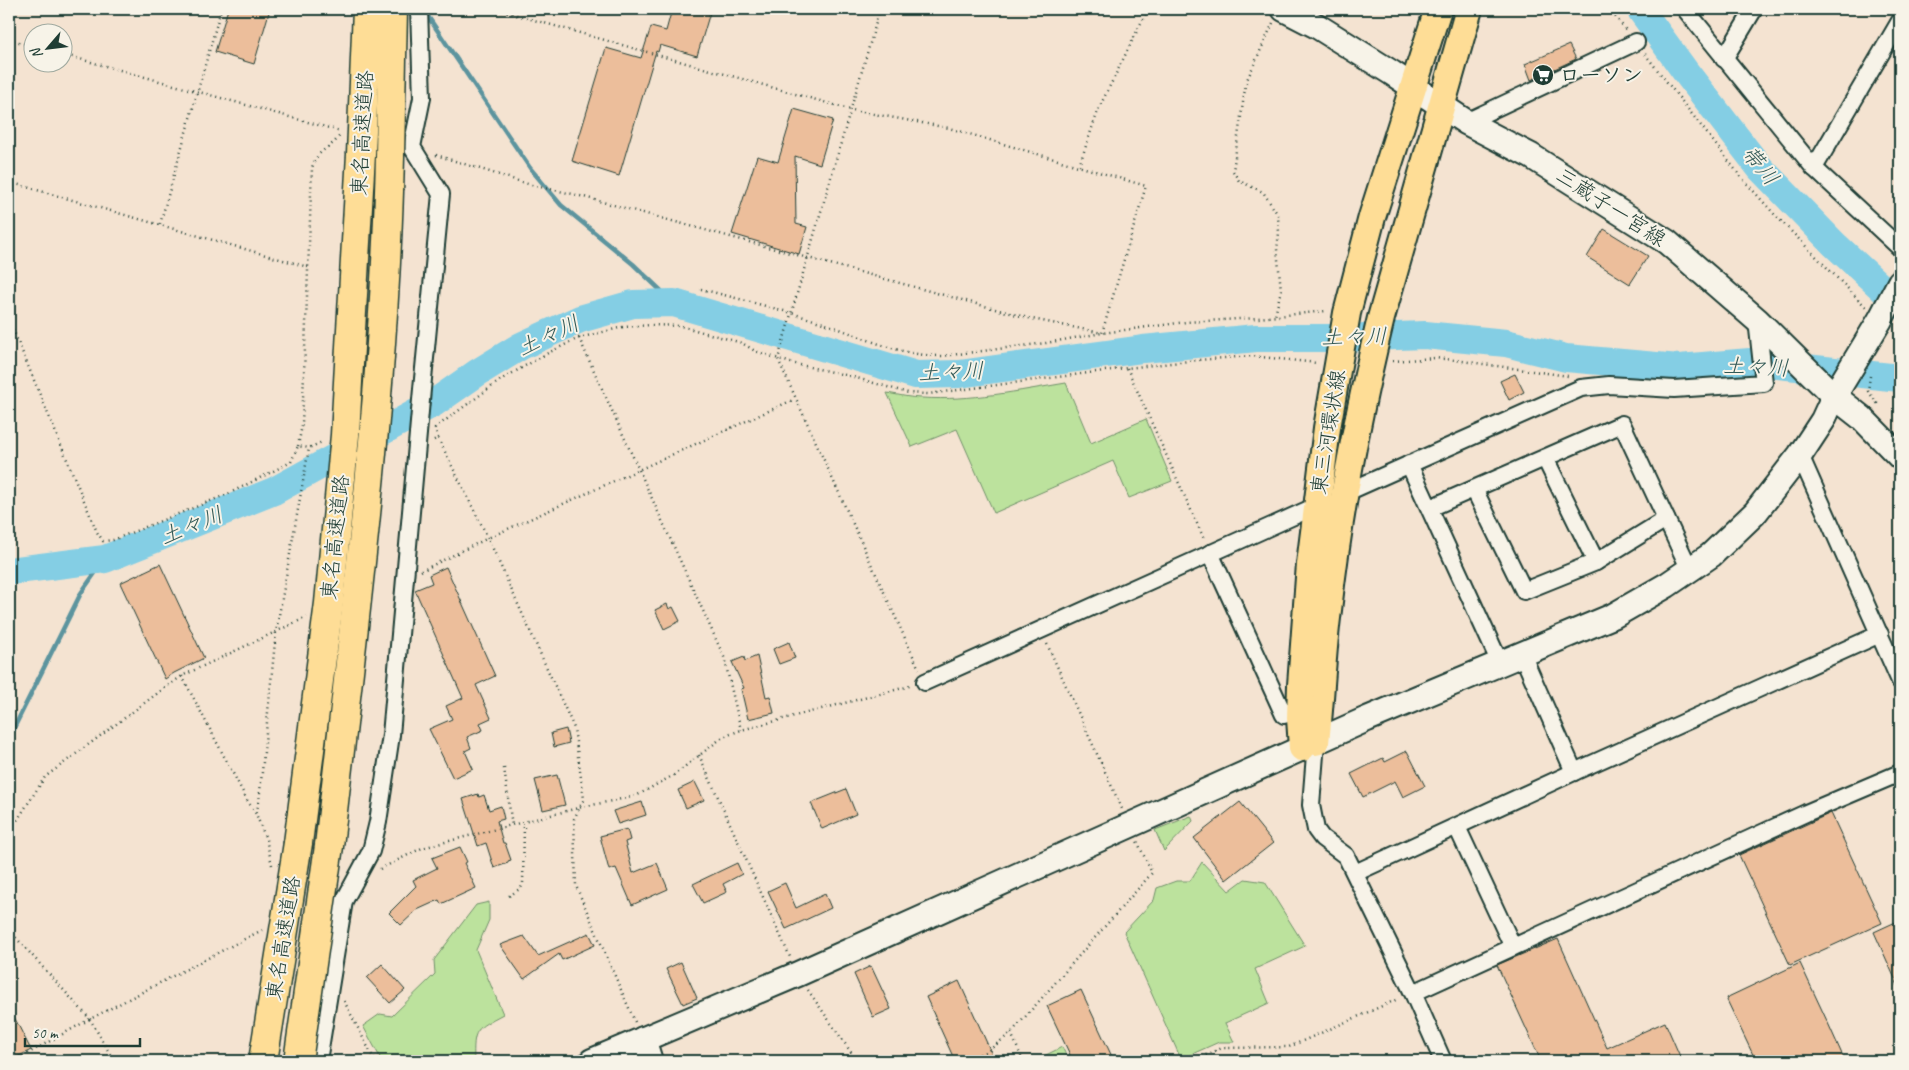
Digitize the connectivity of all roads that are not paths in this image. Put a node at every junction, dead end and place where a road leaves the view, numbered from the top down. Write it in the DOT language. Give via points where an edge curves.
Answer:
graph roads {
  1 [pos="366,9"];
  2 [pos="393,9"];
  3 [pos="419,9"];
  4 [pos="1438,9"];
  5 [pos="1469,9"];
  6 [pos="1685,9"];
  7 [pos="1754,9"];
  8 [pos="1280,13"];
  9 [pos="1900,20"];
  10 [pos="1636,42"];
  11 [pos="1724,59"];
  12 [pos="1414,87"];
  13 [pos="1441,107"];
  14 [pos="1466,122"];
  15 [pos="401,151"];
  16 [pos="1814,168"];
  17 [pos="1900,248"];
  18 [pos="1900,282"];
  19 [pos="1757,320"];
  20 [pos="1832,392"];
  21 [pos="1800,455"];
  22 [pos="1900,457"];
  23 [pos="1546,458"];
  24 [pos="1409,464"];
  25 [pos="1474,489"];
  26 [pos="1345,493"];
  27 [pos="1316,506"];
  28 [pos="1430,508"];
  29 [pos="1666,519"];
  30 [pos="1210,553"];
  31 [pos="1596,562"];
  32 [pos="1690,570"];
  33 [pos="1880,634"];
  34 [pos="1522,654"];
  35 [pos="1500,663"];
  36 [pos="1900,681"];
  37 [pos="925,682"];
  38 [pos="1284,715"];
  39 [pos="1309,745"];
  40 [pos="1574,772"];
  41 [pos="1900,773"];
  42 [pos="1456,827"];
  43 [pos="1355,873"];
  44 [pos="1513,947"];
  45 [pos="1413,993"];
  46 [pos="643,1039"];
  47 [pos="264,1061"];
  48 [pos="298,1061"];
  49 [pos="318,1061"];
  50 [pos="592,1061"];
  51 [pos="650,1061"];
  52 [pos="1443,1061"];
  1 -- 47 [label="highway, 東名高速道路, bridge" via="361,154 336,438 342,469 329,602 298,843"];
  2 -- 15 [label="highway, 東名高速道路, bridge"];
  3 -- 15 [label="street" via="422,98"];
  4 -- 12 [label="main road, 東三河環状線"];
  5 -- 13 [label="main road, 東三河環状線"];
  6 -- 11 [label="street"];
  7 -- 11 [label="street"];
  8 -- 12 [label="street, 三蔵子一宮線" via="1317,26"];
  9 -- 16 [label="street"];
  10 -- 14 [label="street"];
  11 -- 16 [label="street"];
  12 -- 13 [label="street, 三蔵子一宮線"];
  12 -- 27 [label="main road, 東三河環状線" via="1372,218 1348,310"];
  13 -- 14 [label="street, 三蔵子一宮線"];
  13 -- 26 [label="main road, 東三河環状線" via="1381,318"];
  14 -- 19 [label="street, 三蔵子一宮線" via="1531,156 1667,242"];
  15 -- 48 [label="highway, 東名高速道路, bridge" via="388,221 372,454 328,846"];
  15 -- 49 [label="street" via="441,194 406,578 391,735 378,822 371,851 344,901"];
  16 -- 17 [label="street"];
  18 -- 20 [label="street" via="1880,320 1864,362"];
  19 -- 20 [label="street, 三蔵子一宮線"];
  19 -- 24 [label="street" via="1764,383 1674,389 1609,385 1581,388"];
  20 -- 21 [label="street" via="1823,420"];
  20 -- 22 [label="street, 三蔵子一宮線"];
  21 -- 32 [label="street" via="1755,513"];
  21 -- 33 [label="street"];
  23 -- 25 [label="street"];
  23 -- 29 [label="street" via="1622,424"];
  23 -- 31 [label="street"];
  24 -- 26 [label="street"];
  24 -- 28 [label="street"];
  25 -- 28 [label="street"];
  25 -- 31 [label="street" via="1524,591"];
  26 -- 39 [label="main road, 東三河環状線"];
  27 -- 30 [label="street"];
  27 -- 39 [label="main road, 東三河環状線" via="1300,685 1300,718"];
  28 -- 35 [label="street"];
  29 -- 31 [label="street"];
  29 -- 32 [label="street"];
  30 -- 37 [label="street"];
  30 -- 38 [label="street"];
  32 -- 34 [label="street" via="1612,616"];
  33 -- 36 [label="street"];
  33 -- 40 [label="street"];
  34 -- 35 [label="street"];
  34 -- 40 [label="street"];
  35 -- 39 [label="street"];
  39 -- 43 [label="street" via="1313,822 1322,838 1346,856"];
  39 -- 46 [label="street" via="798,974"];
  40 -- 42 [label="street"];
  41 -- 44 [label="street"];
  42 -- 43 [label="street"];
  42 -- 44 [label="street"];
  43 -- 45 [label="street"];
  44 -- 45 [label="street"];
  45 -- 52 [label="street"];
  46 -- 50 [label="street"];
  46 -- 51 [label="street"];
}
